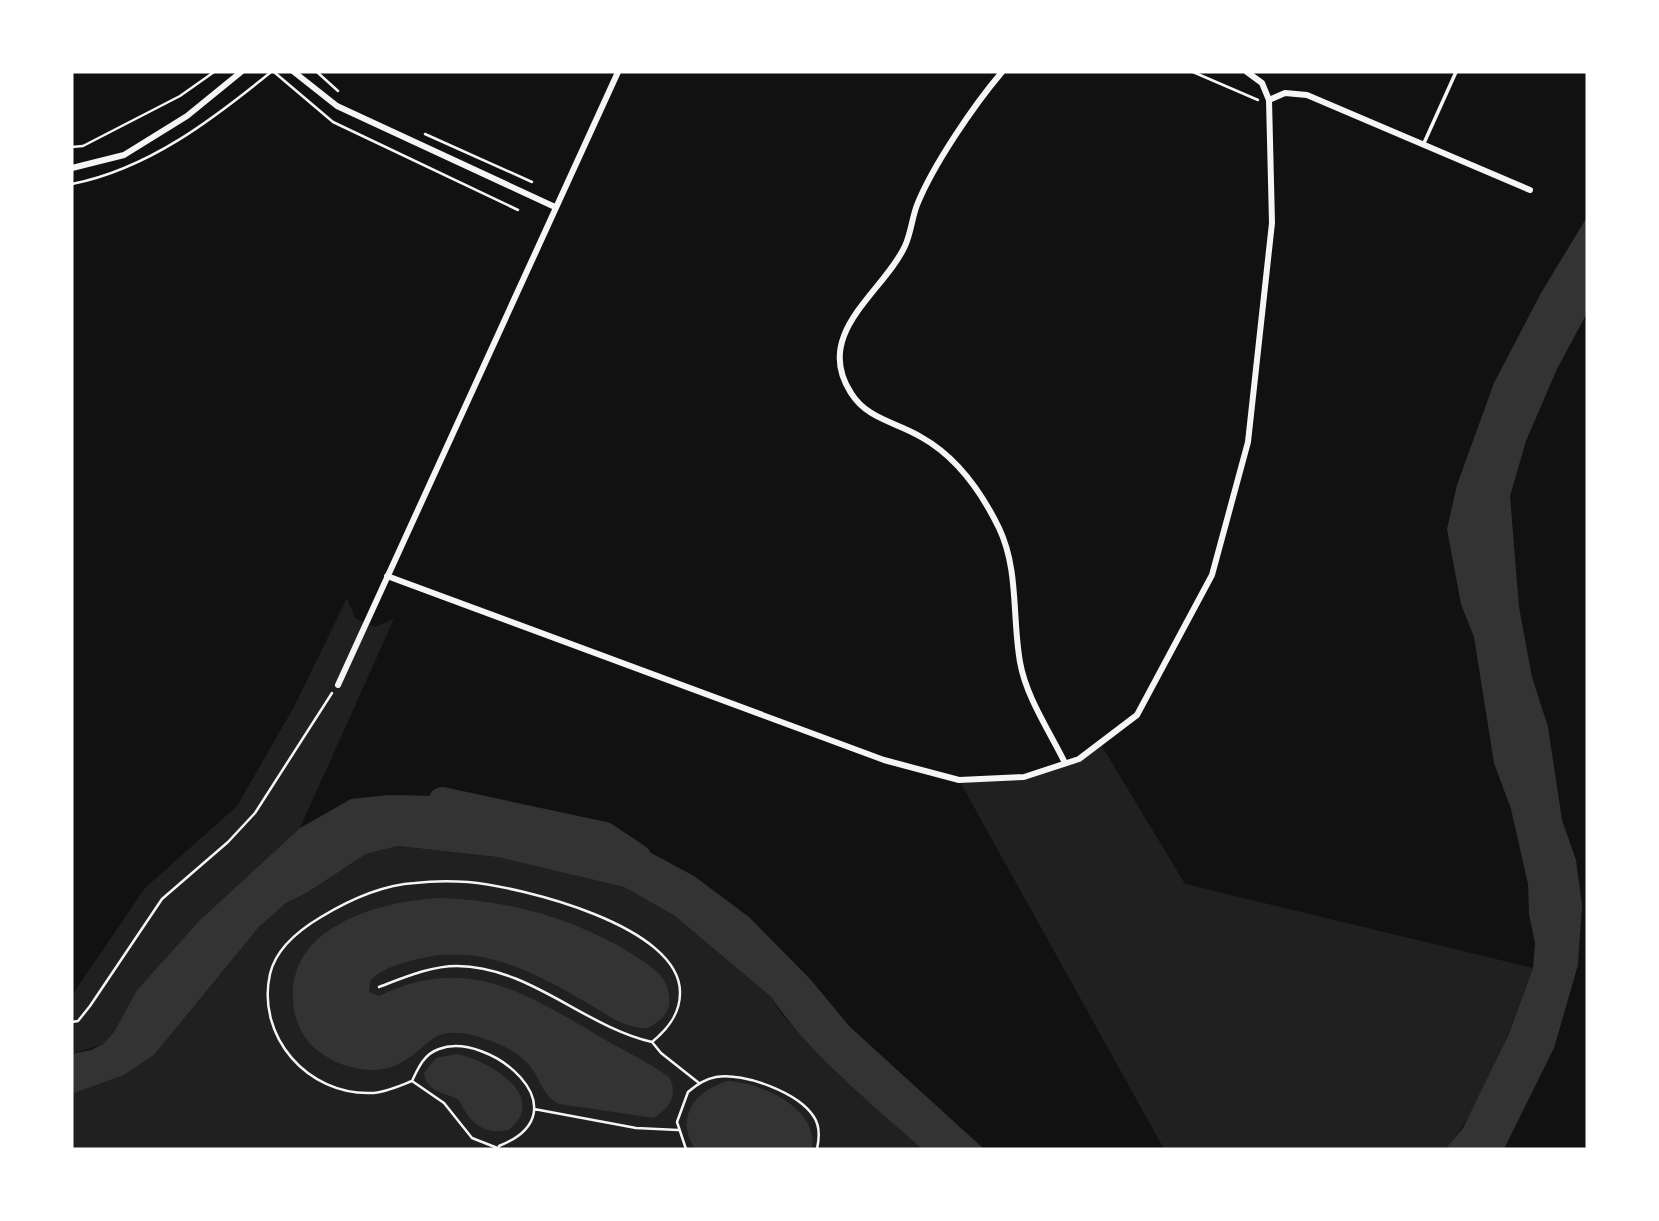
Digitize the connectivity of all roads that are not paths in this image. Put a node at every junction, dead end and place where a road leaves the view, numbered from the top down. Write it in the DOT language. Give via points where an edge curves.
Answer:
graph roads {
  1 [pos="241,72"];
  2 [pos="294,72"];
  3 [pos="618,72"];
  4 [pos="1002,72"];
  5 [pos="1247,72"];
  6 [pos="1457,72"];
  7 [pos="1269,102"];
  8 [pos="1423,144"];
  9 [pos="72,168"];
  10 [pos="1530,190"];
  11 [pos="555,207"];
  12 [pos="387,576"];
  13 [pos="338,685"];
  14 [pos="1065,764"];
  1 -- 9 [label="street" via="187,116 124,155"];
  2 -- 11 [label="street" via="337,106"];
  3 -- 11 [label="street"];
  4 -- 14 [label="street" via="963,124 918,204 904,247 847,329 838,366 851,394 872,415 921,437 956,462 982,496 1011,561 1020,664"];
  5 -- 7 [label="street" via="1262,83"];
  6 -- 8 [label="lane"];
  7 -- 8 [label="street" via="1284,93 1307,95"];
  7 -- 14 [label="street" via="1272,223 1248,443 1212,575 1137,715 1079,759"];
  8 -- 10 [label="street"];
  11 -- 12 [label="street"];
  12 -- 13 [label="street"];
  12 -- 14 [label="street" via="884,760 959,780 1024,777"];
}
